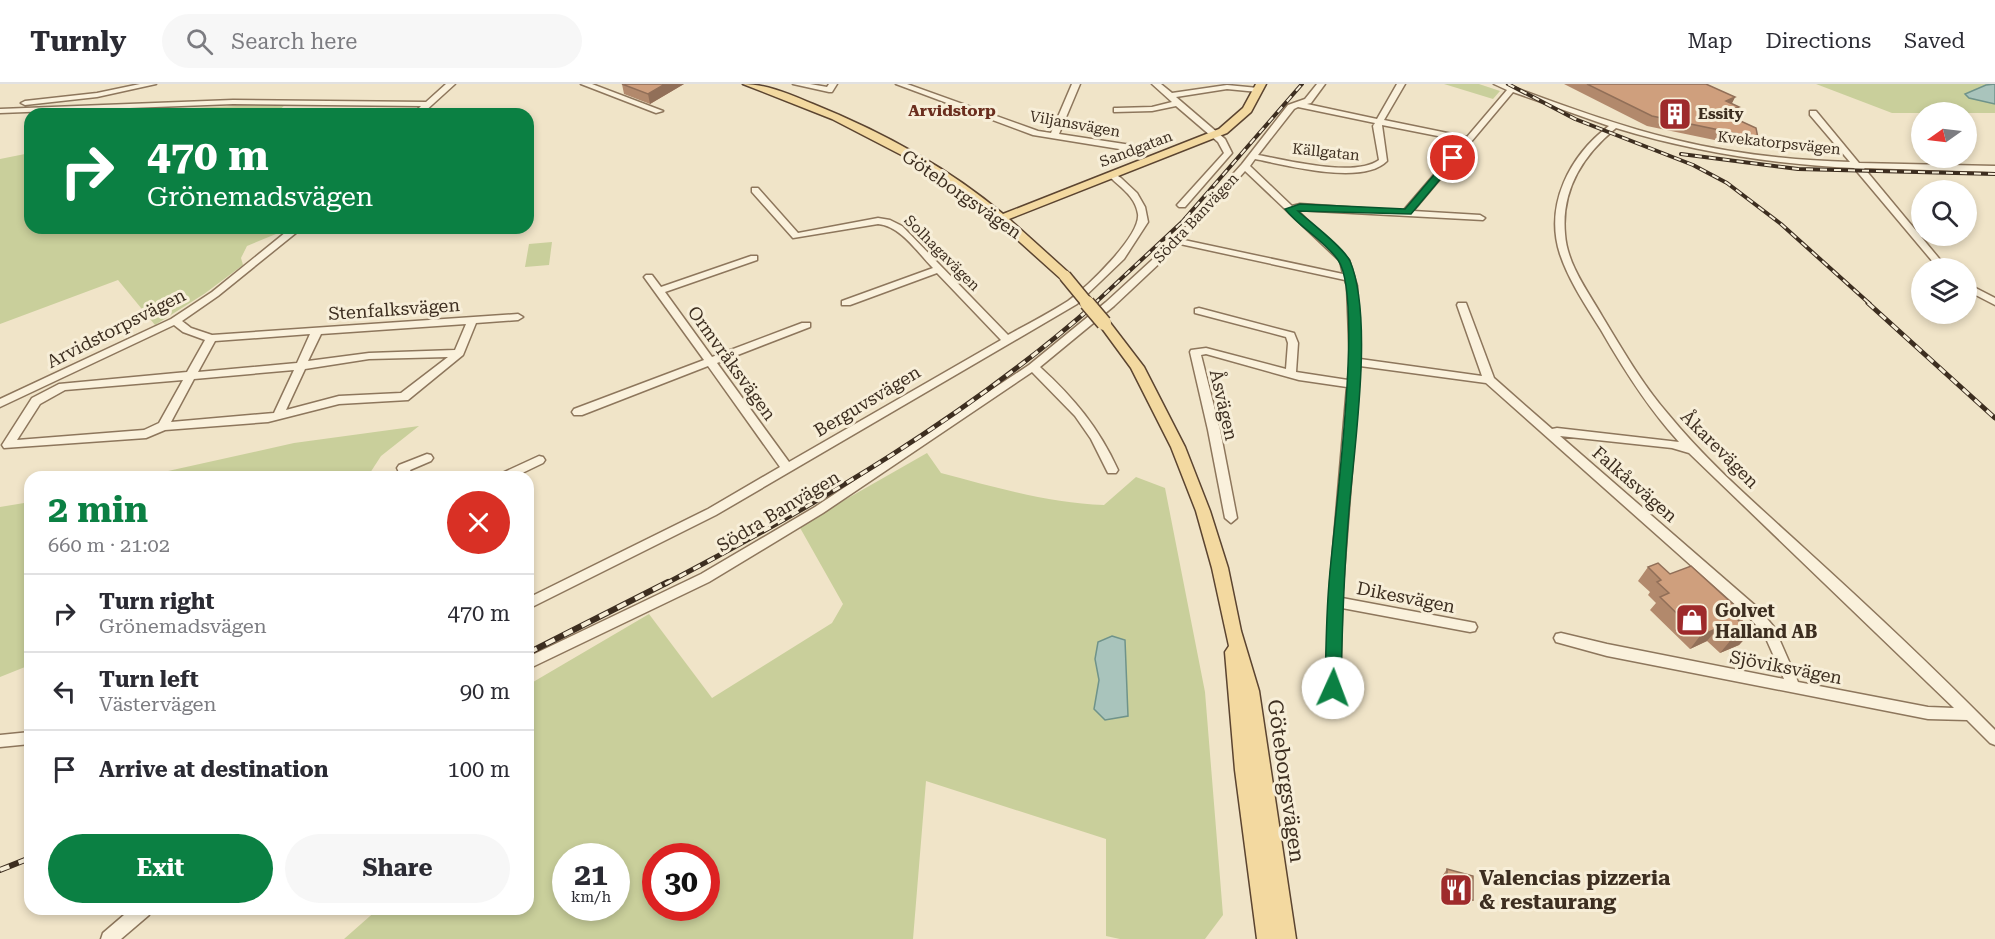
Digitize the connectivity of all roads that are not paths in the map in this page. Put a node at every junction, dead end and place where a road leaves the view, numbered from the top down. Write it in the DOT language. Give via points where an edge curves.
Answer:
graph roads {
  1 [pos="152,84"];
  2 [pos="451,84"];
  3 [pos="585,84"];
  4 [pos="748,84"];
  5 [pos="797,84"];
  6 [pos="833,84"];
  7 [pos="900,84"];
  8 [pos="1076,84"];
  9 [pos="1156,84"];
  10 [pos="1321,84"];
  11 [pos="1401,84"];
  12 [pos="1498,84"];
  13 [pos="1259,87"];
  14 [pos="1512,89"];
  15 [pos="1170,96"];
  16 [pos="1177,103"];
  17 [pos="428,104"];
  18 [pos="1299,105"];
  19 [pos="78,108"];
  20 [pos="424,108"];
  21 [pos="24,110"];
  22 [pos="1117,110"];
  23 [pos="0,111"];
  24 [pos="659,111"];
  25 [pos="1813,113"];
  26 [pos="1378,122"];
  27 [pos="1613,127"];
  28 [pos="1213,135"];
  29 [pos="1054,136"];
  30 [pos="1469,140"];
  31 [pos="1144,150"];
  32 [pos="1251,156"];
  33 [pos="1856,164"];
  34 [pos="1245,166"];
  35 [pos="1995,169"];
  36 [pos="1112,175"];
  37 [pos="755,190"];
  38 [pos="1182,205"];
  39 [pos="1290,209"];
  40 [pos="1407,212"];
  41 [pos="1002,218"];
  42 [pos="1480,218"];
  43 [pos="290,234"];
  44 [pos="1178,241"];
  45 [pos="754,258"];
  46 [pos="1935,258"];
  47 [pos="940,269"];
  48 [pos="649,277"];
  49 [pos="1350,278"];
  50 [pos="660,291"];
  51 [pos="1977,292"];
  52 [pos="1995,302"];
  53 [pos="846,303"];
  54 [pos="1462,304"];
  55 [pos="1199,311"];
  56 [pos="518,317"];
  57 [pos="473,319"];
  58 [pos="175,321"];
  59 [pos="806,325"];
  60 [pos="317,331"];
  61 [pos="211,338"];
  62 [pos="1007,340"];
  63 [pos="459,353"];
  64 [pos="711,361"];
  65 [pos="1355,362"];
  66 [pos="300,366"];
  67 [pos="1033,367"];
  68 [pos="1291,374"];
  69 [pos="189,376"];
  70 [pos="1489,380"];
  71 [pos="1352,384"];
  72 [pos="0,404"];
  73 [pos="578,412"];
  74 [pos="278,416"];
  75 [pos="163,426"];
  76 [pos="1551,434"];
  77 [pos="1694,451"];
  78 [pos="427,458"];
  79 [pos="539,460"];
  80 [pos="788,469"];
  81 [pos="1112,470"];
  82 [pos="404,471"];
  83 [pos="516,471"];
  84 [pos="1231,518"];
  85 [pos="534,601"];
  86 [pos="1335,602"];
  87 [pos="1470,627"];
  88 [pos="1233,631"];
  89 [pos="1561,638"];
  90 [pos="534,660"];
  91 [pos="1794,687"];
  92 [pos="1333,688"];
  93 [pos="1971,714"];
  94 [pos="24,739"];
  95 [pos="1995,739"];
  96 [pos="0,741"];
  97 [pos="136,915"];
  98 [pos="109,939"];
  99 [pos="1267,939"];
  100 [pos="1286,939"];
  1 -- 23 [label="street" via="98,95 16,104"];
  2 -- 17 [label="street"];
  3 -- 24 [label="street"];
  4 -- 41 [label="main road, Göteborgsvägen" via="830,113 884,139"];
  5 -- 6 [label="street" via="829,90"];
  7 -- 29 [label="street, Viljansvägen" via="1014,126"];
  8 -- 29 [label="street"];
  9 -- 15 [label="street"];
  10 -- 18 [label="street, Södra Banvägen" via="1308,101"];
  11 -- 26 [label="street"];
  12 -- 14 [label="street, Kvekatorpsvägen"];
  13 -- 15 [label="street" via="1227,87"];
  13 -- 28 [label="main road, Sandgatan" via="1238,121"];
  14 -- 27 [label="street, Kvekatorpsvägen"];
  14 -- 30 [label="street"];
  15 -- 16 [label="street"];
  16 -- 22 [label="street" via="1152,109"];
  16 -- 28 [label="street"];
  17 -- 19 [label="street" via="233,102"];
  17 -- 20 [label="street"];
  18 -- 26 [label="street"];
  18 -- 32 [label="street, Södra Banvägen" via="1292,107"];
  21 -- 23 [label="street"];
  25 -- 33 [label="street"];
  26 -- 30 [label="street"];
  26 -- 32 [label="street, Källgatan" via="1383,160 1373,169 1343,170"];
  27 -- 33 [label="street, Kvekatorpsvägen" via="1733,154"];
  27 -- 77 [label="street, Åkarevägen" via="1598,136 1585,152 1564,189 1560,236 1571,267 1624,361 1662,416"];
  28 -- 36 [label="main road, Sandgatan"];
  28 -- 38 [label="street" via="1228,153"];
  29 -- 31 [label="street, Viljansvägen"];
  30 -- 40 [label="street"];
  32 -- 34 [label="street, Södra Banvägen"];
  33 -- 35 [label="street, Kvekatorpsvägen"];
  33 -- 46 [label="street"];
  34 -- 39 [label="street"];
  34 -- 44 [label="street, Södra Banvägen"];
  36 -- 41 [label="main road, Sandgatan"];
  36 -- 62 [label="street, Berguvsvägen" via="1139,200 1143,222 1136,237 1073,302"];
  37 -- 47 [label="street, Solhagavägen" via="796,236 887,222 899,228"];
  39 -- 40 [label="street"];
  39 -- 49 [label="street" via="1344,260"];
  40 -- 42 [label="street"];
  41 -- 88 [label="main road, Göteborgsvägen, bridge" via="1065,276 1137,367 1178,447 1203,511"];
  43 -- 58 [label="street, Arvidstorpsvägen"];
  44 -- 49 [label="street"];
  44 -- 67 [label="street, Södra Banvägen"];
  45 -- 50 [label="street"];
  47 -- 53 [label="street"];
  47 -- 62 [label="street, Solhagavägen"];
  48 -- 50 [label="street, Ormvråksvägen"];
  49 -- 65 [label="street"];
  50 -- 64 [label="street, Ormvråksvägen"];
  51 -- 52 [label="street"];
  54 -- 70 [label="street, Falkåsvägen"];
  55 -- 68 [label="street" via="1290,335"];
  56 -- 57 [label="street, Stenfalksvägen"];
  57 -- 60 [label="street, Stenfalksvägen"];
  57 -- 63 [label="street, Stenfalksvägen"];
  58 -- 61 [label="street, Stenfalksvägen" via="187,330"];
  58 -- 72 [label="street, Arvidstorpsvägen"];
  59 -- 64 [label="street"];
  60 -- 61 [label="street, Stenfalksvägen"];
  60 -- 66 [label="street, Stenfalksvägen"];
  61 -- 69 [label="street"];
  62 -- 80 [label="street, Berguvsvägen"];
  63 -- 66 [label="street, Stenfalksvägen" via="369,356"];
  63 -- 74 [label="street, Stenfalksvägen" via="404,397 339,400"];
  64 -- 73 [label="street"];
  64 -- 80 [label="street, Ormvråksvägen"];
  65 -- 70 [label="street"];
  65 -- 71 [label="street"];
  66 -- 69 [label="street, Stenfalksvägen"];
  66 -- 74 [label="street, Stenfalksvägen"];
  67 -- 81 [label="street" via="1080,412"];
  67 -- 90 [label="street, Södra Banvägen" via="829,504 705,578"];
  68 -- 71 [label="street, Åsvägen"];
  68 -- 84 [label="street, Åsvägen" via="1206,351 1195,352"];
  69 -- 75 [label="street"];
  69 -- 75 [label="street, Stenfalksvägen" via="53,390 36,401 8,445 146,434"];
  70 -- 76 [label="street, Falkåsvägen"];
  71 -- 86 [label="street"];
  74 -- 75 [label="street, Stenfalksvägen"];
  76 -- 77 [label="street" via="1672,444"];
  76 -- 91 [label="street, Falkåsvägen" via="1753,612 1769,631"];
  77 -- 93 [label="street, Åkarevägen"];
  78 -- 82 [label="street" via="403,468"];
  79 -- 83 [label="street"];
  80 -- 85 [label="street, Berguvsvägen" via="712,512"];
  86 -- 87 [label="street, Dikesvägen"];
  86 -- 92 [label="street"];
  88 -- 99 [label="main road, Göteborgsvägen" via="1233,679"];
  88 -- 100 [label="main road, Göteborgsvägen" via="1250,691"];
  89 -- 91 [label="street, Sjöviksvägen"];
  91 -- 93 [label="street, Sjöviksvägen" via="1928,713"];
  93 -- 95 [label="street, Åkarevägen"];
  94 -- 96 [label="street"];
  97 -- 98 [label="street"];
}
